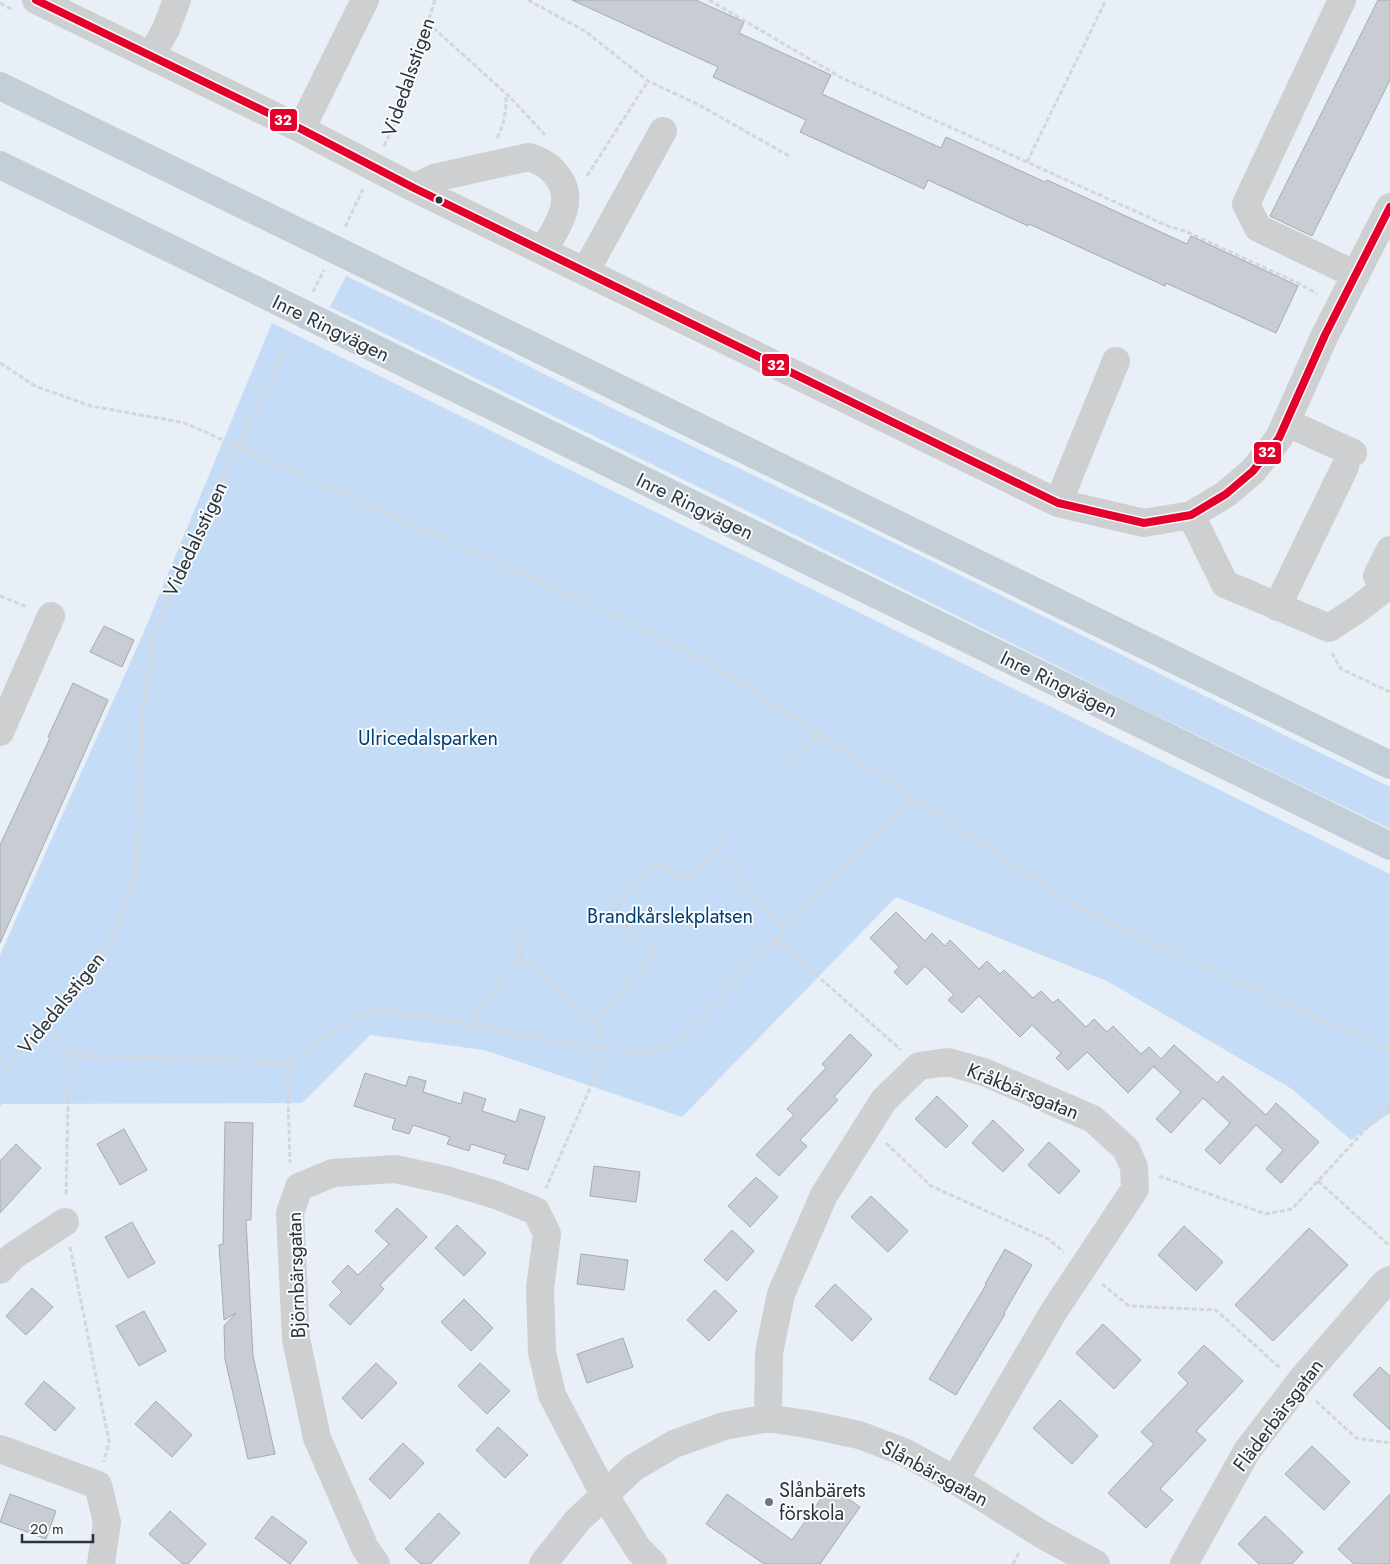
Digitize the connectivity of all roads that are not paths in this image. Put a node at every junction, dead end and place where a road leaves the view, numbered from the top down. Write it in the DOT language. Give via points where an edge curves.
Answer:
graph roads {
  1 [pos="36,0"];
  2 [pos="176,0"];
  3 [pos="365,0"];
  4 [pos="1342,0"];
  5 [pos="151,56"];
  6 [pos="0,86"];
  7 [pos="301,129"];
  8 [pos="663,131"];
  9 [pos="0,165"];
  10 [pos="414,188"];
  11 [pos="1390,206"];
  12 [pos="543,251"];
  13 [pos="585,272"];
  14 [pos="1356,275"];
  15 [pos="1116,360"];
  16 [pos="1286,422"];
  17 [pos="1058,503"];
  18 [pos="1191,515"];
  19 [pos="1390,550"];
  20 [pos="1389,583"];
  21 [pos="1277,607"];
  22 [pos="51,616"];
  23 [pos="0,732"];
  24 [pos="1390,765"];
  25 [pos="1390,846"];
  26 [pos="65,1222"];
  27 [pos="0,1270"];
  28 [pos="1390,1280"];
  29 [pos="768,1418"];
  30 [pos="0,1449"];
  31 [pos="955,1480"];
  32 [pos="604,1494"];
  33 [pos="101,1564"];
  34 [pos="376,1564"];
  35 [pos="543,1564"];
  36 [pos="653,1564"];
  37 [pos="1096,1564"];
  38 [pos="1184,1564"];
  1 -- 5 [label="street"];
  2 -- 5 [label="street" via="166,29"];
  3 -- 7 [label="street"];
  4 -- 14 [label="street" via="1246,204 1258,228"];
  5 -- 7 [label="street"];
  6 -- 24 [label="highway"];
  7 -- 10 [label="street"];
  8 -- 13 [label="street"];
  9 -- 25 [label="highway, Inre Ringvägen"];
  10 -- 12 [label="street"];
  10 -- 12 [label="street" via="434,178 530,157 543,162 564,186 566,201"];
  11 -- 14 [label="street"];
  12 -- 13 [label="street"];
  13 -- 17 [label="street"];
  14 -- 16 [label="street"];
  15 -- 17 [label="street"];
  16 -- 18 [label="street" via="1279,438 1253,471 1226,494"];
  16 -- 21 [label="street" via="1349,460"];
  17 -- 18 [label="street" via="1144,523"];
  18 -- 21 [label="street" via="1225,584"];
  19 -- 20 [label="street" via="1377,576"];
  20 -- 21 [label="street" via="1329,628"];
  22 -- 23 [label="street"];
  26 -- 27 [label="street" via="13,1256"];
  28 -- 38 [label="street, Fläderbärsgatan" via="1298,1384 1247,1451"];
  29 -- 31 [label="street, Slånbärsgatan" via="859,1435 904,1452"];
  29 -- 31 [label="street, Kråkbärsgatan" via="769,1353 781,1294 824,1195 884,1100 919,1066 948,1062 984,1072 1093,1119 1126,1149 1134,1167 1135,1189 1054,1311"];
  29 -- 32 [label="street, Slånbärsgatan" via="724,1426 674,1444 633,1468"];
  30 -- 33 [label="street" via="98,1485 107,1522"];
  31 -- 37 [label="street, Slånbärsgatan"];
  32 -- 34 [label="street, Björnbärsgatan" via="552,1395 542,1352 540,1288 547,1234 536,1212 496,1195 395,1169 333,1173 299,1188 290,1213 296,1339 317,1438"];
  32 -- 35 [label="street, Slånbärsgatan" via="577,1521"];
  32 -- 36 [label="street" via="638,1549"];
}
